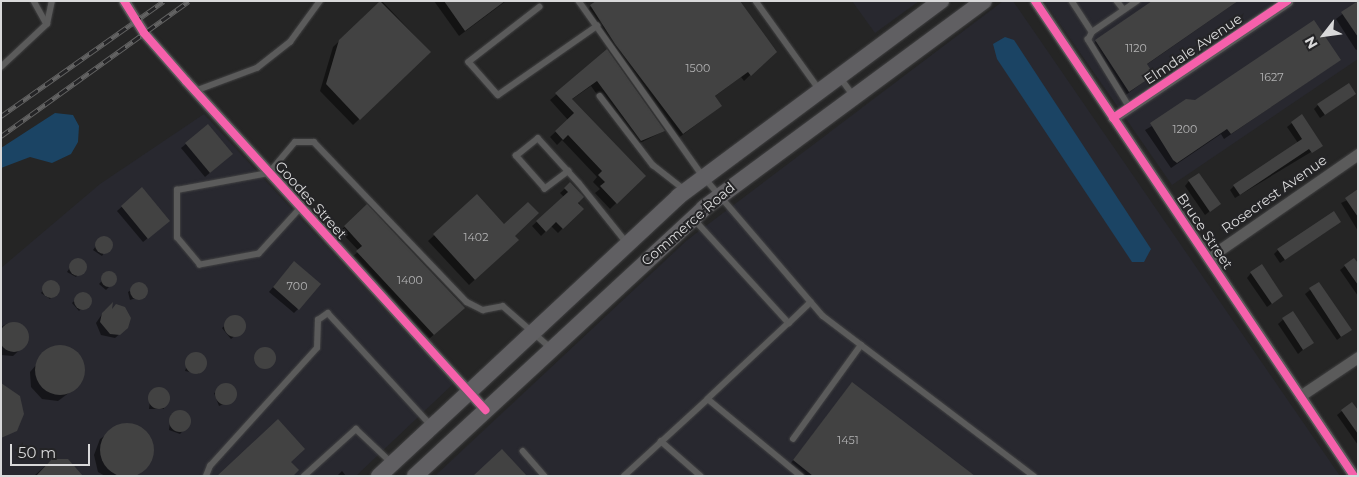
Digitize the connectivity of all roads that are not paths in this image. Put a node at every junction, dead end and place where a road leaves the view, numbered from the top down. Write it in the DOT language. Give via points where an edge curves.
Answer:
graph roads {
  1 [pos="34,1"];
  2 [pos="52,1"];
  3 [pos="124,1"];
  4 [pos="320,1"];
  5 [pos="579,1"];
  6 [pos="756,1"];
  7 [pos="941,1"];
  8 [pos="984,1"];
  9 [pos="1035,1"];
  10 [pos="1072,1"];
  11 [pos="1117,1"];
  12 [pos="1137,1"];
  13 [pos="1287,1"];
  14 [pos="540,7"];
  15 [pos="1124,10"];
  16 [pos="48,24"];
  17 [pos="597,26"];
  18 [pos="1092,32"];
  19 [pos="1,67"];
  20 [pos="839,75"];
  21 [pos="819,89"];
  22 [pos="195,91"];
  23 [pos="853,95"];
  24 [pos="600,96"];
  25 [pos="1129,107"];
  26 [pos="1113,118"];
  27 [pos="1358,154"];
  28 [pos="569,171"];
  29 [pos="269,173"];
  30 [pos="703,176"];
  31 [pos="685,190"];
  32 [pos="718,196"];
  33 [pos="302,208"];
  34 [pos="693,218"];
  35 [pos="627,243"];
  36 [pos="1208,258"];
  37 [pos="811,302"];
  38 [pos="789,323"];
  39 [pos="534,329"];
  40 [pos="861,345"];
  41 [pos="552,348"];
  42 [pos="1358,357"];
  43 [pos="468,391"];
  44 [pos="1300,396"];
  45 [pos="708,399"];
  46 [pos="486,410"];
  47 [pos="432,426"];
  48 [pos="793,439"];
  49 [pos="661,442"];
  50 [pos="523,451"];
  51 [pos="392,463"];
  52 [pos="206,476"];
  53 [pos="304,476"];
  54 [pos="379,476"];
  55 [pos="415,476"];
  56 [pos="545,476"];
  57 [pos="624,476"];
  58 [pos="701,476"];
  59 [pos="801,476"];
  60 [pos="1034,476"];
  61 [pos="1354,476"];
  1 -- 16 [label="lane"];
  2 -- 16 [label="lane"];
  3 -- 22 [label="street, Goodes Street" via="144,33"];
  4 -- 22 [label="lane" via="290,42 257,68"];
  5 -- 17 [label="lane"];
  6 -- 21 [label="lane"];
  7 -- 20 [label="main road, Commerce Road"];
  8 -- 23 [label="main road, Commerce Road"];
  9 -- 26 [label="street, Bruce Street"];
  10 -- 18 [label="lane"];
  11 -- 15 [label="lane"];
  12 -- 15 [label="lane"];
  13 -- 25 [label="street, Elmdale Avenue"];
  14 -- 17 [label="lane" via="469,62 498,96"];
  15 -- 18 [label="lane"];
  16 -- 19 [label="lane"];
  17 -- 30 [label="lane"];
  18 -- 25 [label="lane" via="1090,49"];
  20 -- 21 [label="main road, Commerce Road"];
  20 -- 23 [label="lane"];
  21 -- 30 [label="main road, Commerce Road"];
  22 -- 29 [label="street, Goodes Street"];
  23 -- 32 [label="main road, Commerce Road"];
  24 -- 31 [label="lane" via="653,165"];
  25 -- 26 [label="street, Elmdale Avenue"];
  26 -- 36 [label="street, Bruce Street"];
  27 -- 36 [label="street, Rosecrest Avenue"];
  28 -- 28 [label="lane" via="538,138 516,156 545,189"];
  28 -- 35 [label="lane"];
  29 -- 33 [label="street, Goodes Street"];
  29 -- 33 [label="lane" via="177,190 177,238 200,265 258,254"];
  29 -- 39 [label="lane" via="295,142 314,142 467,302 483,310 503,306"];
  30 -- 31 [label="main road, Commerce Road"];
  30 -- 32 [label="lane"];
  31 -- 35 [label="main road, Commerce Road"];
  32 -- 34 [label="main road, Commerce Road"];
  32 -- 37 [label="lane"];
  33 -- 43 [label="street, Goodes Street"];
  34 -- 38 [label="lane"];
  34 -- 41 [label="main road, Commerce Road"];
  35 -- 39 [label="main road, Commerce Road"];
  36 -- 44 [label="street, Bruce Street"];
  37 -- 38 [label="lane"];
  37 -- 40 [label="lane"];
  38 -- 45 [label="lane"];
  39 -- 41 [label="lane"];
  39 -- 43 [label="main road, Commerce Road"];
  40 -- 48 [label="lane"];
  40 -- 60 [label="lane"];
  41 -- 46 [label="main road, Commerce Road"];
  42 -- 44 [label="street"];
  43 -- 46 [label="street, Goodes Street"];
  43 -- 47 [label="main road, Commerce Road"];
  44 -- 61 [label="street, Bruce Street"];
  45 -- 49 [label="lane"];
  45 -- 59 [label="lane"];
  46 -- 55 [label="main road, Commerce Road"];
  47 -- 51 [label="main road, Commerce Road"];
  47 -- 52 [label="lane" via="328,313 318,320 317,348 210,466"];
  49 -- 57 [label="lane"];
  49 -- 58 [label="lane"];
  50 -- 56 [label="lane"];
  51 -- 53 [label="lane" via="356,428"];
  51 -- 54 [label="main road, Commerce Road"];
}
